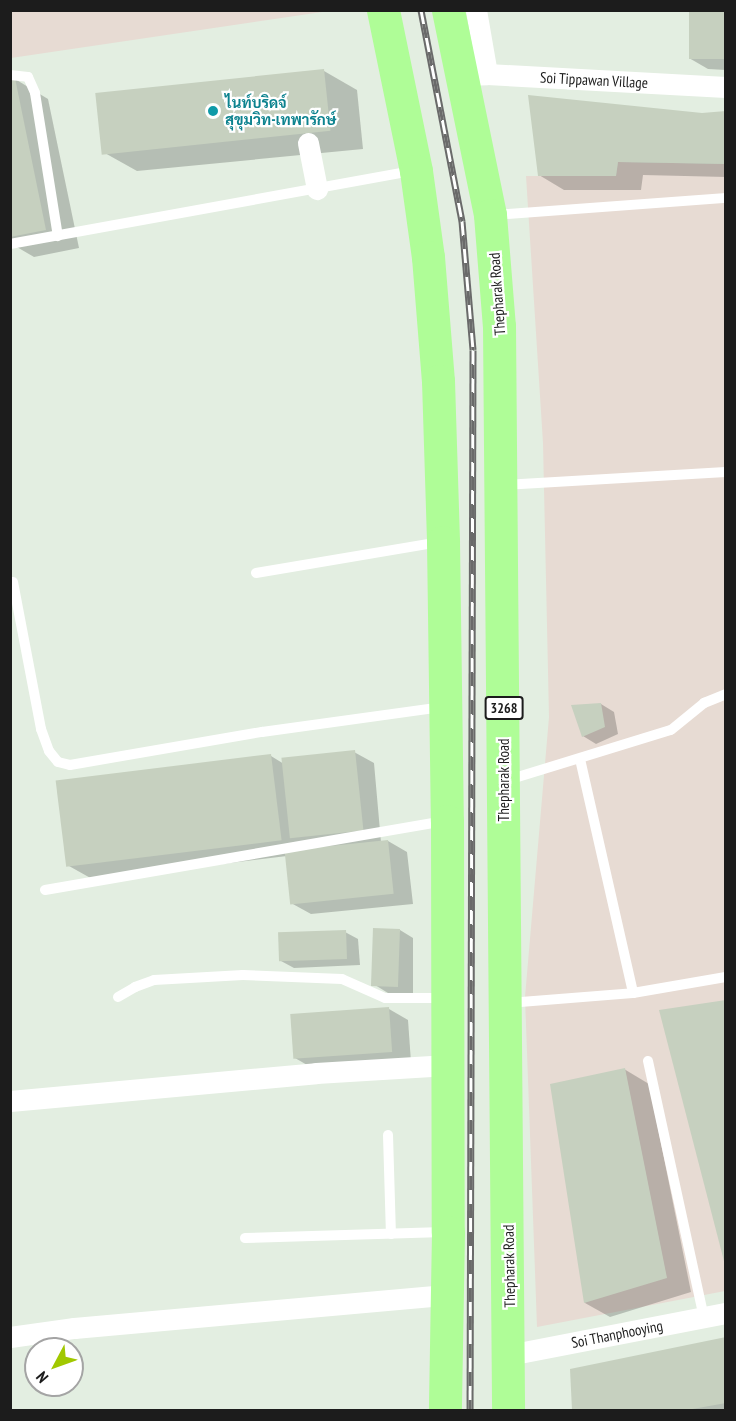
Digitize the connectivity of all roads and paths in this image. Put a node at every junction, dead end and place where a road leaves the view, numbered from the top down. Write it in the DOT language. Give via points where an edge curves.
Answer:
graph roads {
  1 [pos="383,10"];
  2 [pos="448,10"];
  3 [pos="476,10"];
  4 [pos="10,75"];
  5 [pos="475,75"];
  6 [pos="726,87"];
  7 [pos="308,143"];
  8 [pos="416,171"];
  9 [pos="317,189"];
  10 [pos="726,198"];
  11 [pos="490,215"];
  12 [pos="58,236"];
  13 [pos="10,244"];
  14 [pos="726,473"];
  15 [pos="502,485"];
  16 [pos="443,542"];
  17 [pos="256,573"];
  18 [pos="13,582"];
  19 [pos="726,694"];
  20 [pos="446,706"];
  21 [pos="580,759"];
  22 [pos="504,781"];
  23 [pos="447,821"];
  24 [pos="45,890"];
  25 [pos="726,977"];
  26 [pos="633,993"];
  27 [pos="118,997"];
  28 [pos="447,998"];
  29 [pos="506,1003"];
  30 [pos="648,1061"];
  31 [pos="448,1065"];
  32 [pos="10,1101"];
  33 [pos="388,1135"];
  34 [pos="448,1232"];
  35 [pos="390,1234"];
  36 [pos="245,1238"];
  37 [pos="446,1295"];
  38 [pos="726,1313"];
  39 [pos="704,1317"];
  40 [pos="10,1337"];
  41 [pos="509,1355"];
  42 [pos="445,1410"];
  43 [pos="508,1410"];
  1 -- 8 [label="main road"];
  2 -- 5 [label="main road, Thepharak Road / 3268"];
  3 -- 5 [label="street"];
  4 -- 12 [label="lane" via="28,77 35,93"];
  5 -- 6 [label="street, Soi Tippawan Village"];
  5 -- 11 [label="main road, Thepharak Road / 3268"];
  7 -- 9 [label="street"];
  8 -- 9 [label="lane"];
  8 -- 16 [label="main road" via="434,314"];
  9 -- 12 [label="lane"];
  10 -- 11 [label="lane"];
  11 -- 15 [label="main road, Thepharak Road / 3268" via="499,326"];
  12 -- 13 [label="lane"];
  14 -- 15 [label="lane"];
  15 -- 22 [label="main road, Thepharak Road / 3268"];
  16 -- 17 [label="lane"];
  16 -- 20 [label="main road"];
  18 -- 20 [label="lane" via="41,729 58,762 70,765"];
  19 -- 21 [label="lane" via="704,703 671,730"];
  20 -- 23 [label="main road"];
  21 -- 22 [label="lane"];
  21 -- 26 [label="lane"];
  22 -- 29 [label="main road, Thepharak Road / 3268"];
  23 -- 24 [label="lane"];
  23 -- 28 [label="main road"];
  25 -- 26 [label="lane"];
  26 -- 29 [label="lane"];
  27 -- 28 [label="lane" via="154,980 243,975 342,979 385,998"];
  28 -- 31 [label="main road"];
  29 -- 41 [label="main road, Thepharak Road / 3268"];
  30 -- 39 [label="lane"];
  31 -- 32 [label="street"];
  31 -- 34 [label="main road"];
  33 -- 35 [label="lane"];
  34 -- 35 [label="lane"];
  34 -- 37 [label="main road"];
  35 -- 36 [label="lane"];
  37 -- 40 [label="street"];
  37 -- 42 [label="main road"];
  38 -- 39 [label="street, Soi Thanphooying"];
  39 -- 41 [label="street, Soi Thanphooying"];
  41 -- 43 [label="main road, Thepharak Road / 3268"];
}
